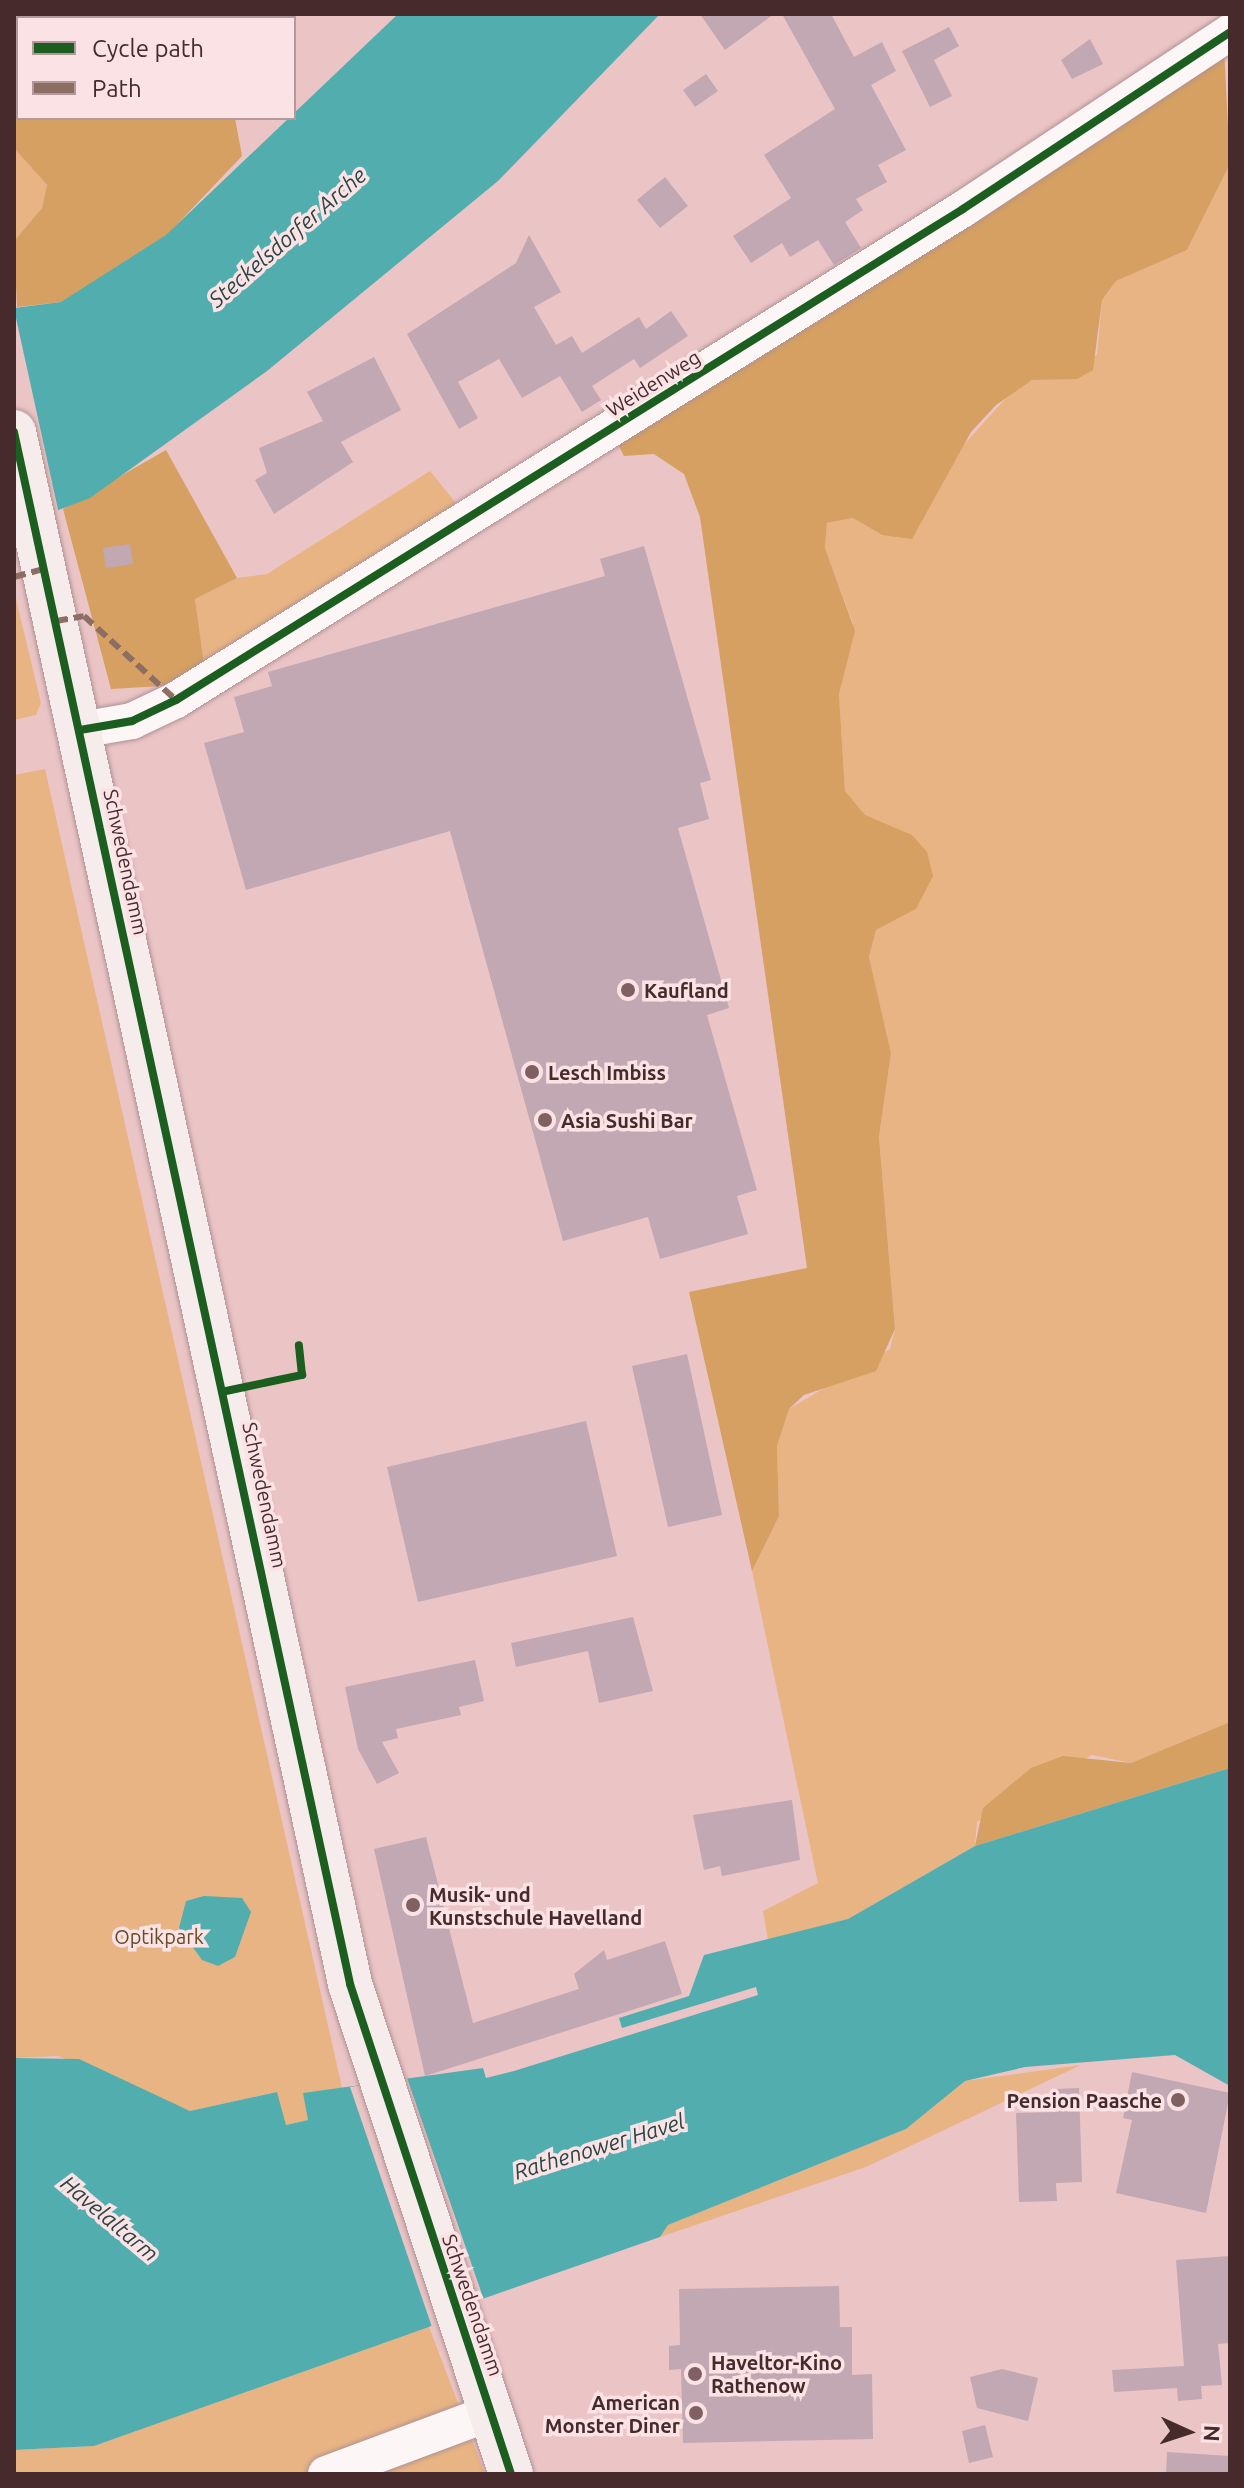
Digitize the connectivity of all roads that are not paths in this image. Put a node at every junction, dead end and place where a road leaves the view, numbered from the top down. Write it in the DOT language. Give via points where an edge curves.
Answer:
graph roads {
  1 [pos="1230,32"];
  2 [pos="14,432"];
  3 [pos="80,730"];
  4 [pos="493,2412"];
  5 [pos="326,2474"];
  6 [pos="511,2474"];
  1 -- 3 [label="street, Weidenweg" via="963,209 176,700 132,721"];
  2 -- 3 [label="main road, Schwedendamm"];
  3 -- 4 [label="main road, Schwedendamm" via="369,2056"];
  4 -- 5 [label="street"];
  4 -- 6 [label="main road, Schwedendamm"];
}
